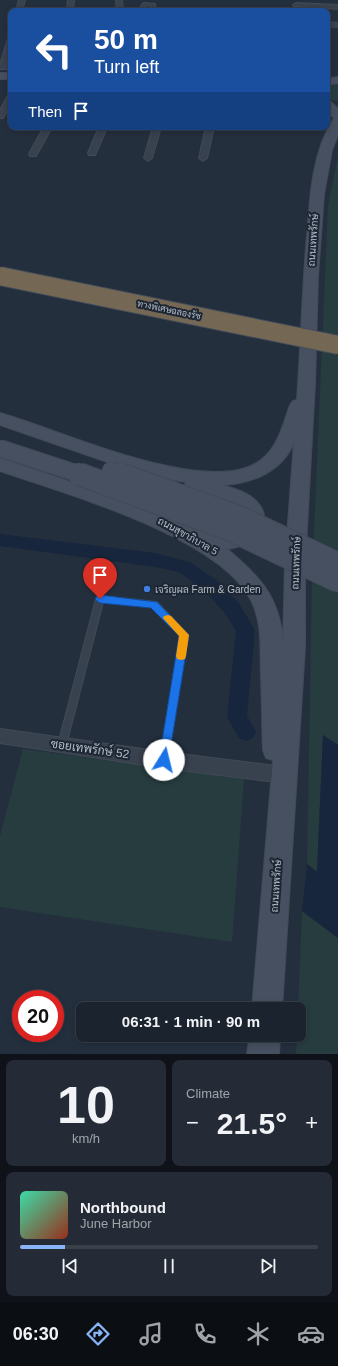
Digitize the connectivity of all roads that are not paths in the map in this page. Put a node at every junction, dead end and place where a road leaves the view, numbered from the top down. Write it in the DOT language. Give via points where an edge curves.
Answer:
graph roads {
  1 [pos="296,5"];
  2 [pos="338,7"];
  3 [pos="143,8"];
  4 [pos="154,8"];
  5 [pos="8,49"];
  6 [pos="1,71"];
  7 [pos="8,97"];
  8 [pos="330,107"];
  9 [pos="0,116"];
  10 [pos="338,116"];
  11 [pos="338,120"];
  12 [pos="46,130"];
  13 [pos="102,130"];
  14 [pos="156,130"];
  15 [pos="209,130"];
  16 [pos="92,153"];
  17 [pos="33,154"];
  18 [pos="148,158"];
  19 [pos="203,158"];
  20 [pos="0,266"];
  21 [pos="0,276"];
  22 [pos="338,332"];
  23 [pos="338,345"];
  24 [pos="307,383"];
  25 [pos="0,419"];
  26 [pos="0,434"];
  27 [pos="0,448"];
  28 [pos="0,464"];
  29 [pos="155,471"];
  30 [pos="152,517"];
  31 [pos="338,564"];
  32 [pos="338,581"];
  33 [pos="0,736"];
  34 [pos="62,745"];
  35 [pos="164,760"];
  36 [pos="276,774"];
  37 [pos="281,820"];
  38 [pos="267,1002"];
  39 [pos="264,1042"];
  40 [pos="263,1054"];
  1 -- 2 [label="street"];
  3 -- 4 [label="lane" via="145,4"];
  5 -- 6 [label="street"];
  7 -- 9 [label="street"];
  8 -- 10 [label="main road"];
  11 -- 24 [label="main road, ถนนเทพรักษ์" via="326,150 317,194 310,276"];
  12 -- 17 [label="street"];
  13 -- 16 [label="street"];
  14 -- 18 [label="street"];
  15 -- 19 [label="street"];
  20 -- 22 [label="highway, ทางพิเศษฉลองรัช"];
  21 -- 23 [label="highway, ทางพิเศษฉลองรัช, bridge"];
  24 -- 29 [label="main road" via="281,452 266,466 243,476 224,479"];
  24 -- 37 [label="main road, ถนนเทพรักษ์" via="295,564 294,647"];
  25 -- 29 [label="main road"];
  26 -- 31 [label="main road, bridge" via="102,467 239,517"];
  27 -- 32 [label="main road, ถนนสุขาภิบาล 5, bridge" via="92,478 230,530"];
  28 -- 30 [label="main road, ถนนสุขาภิบาล 5"];
  29 -- 30 [label="main road" via="243,501 250,506 256,520 253,527 241,538 221,541"];
  30 -- 36 [label="main road, ถนนสุขาภิบาล 5" via="218,552 244,575 261,597 271,627"];
  33 -- 34 [label="street, ซอยเทพรักษ์ 52"];
  34 -- 35 [label="street, ซอยเทพรักษ์ 52"];
  34 -- 35 [label="lane" via="100,599 154,604 184,635"];
  35 -- 36 [label="street, ซอยเทพรักษ์ 52"];
  36 -- 37 [label="main road, ถนนสุขาภิบาล 5"];
  37 -- 38 [label="main road, ถนนเทพรักษ์"];
  39 -- 40 [label="main road"];
}
